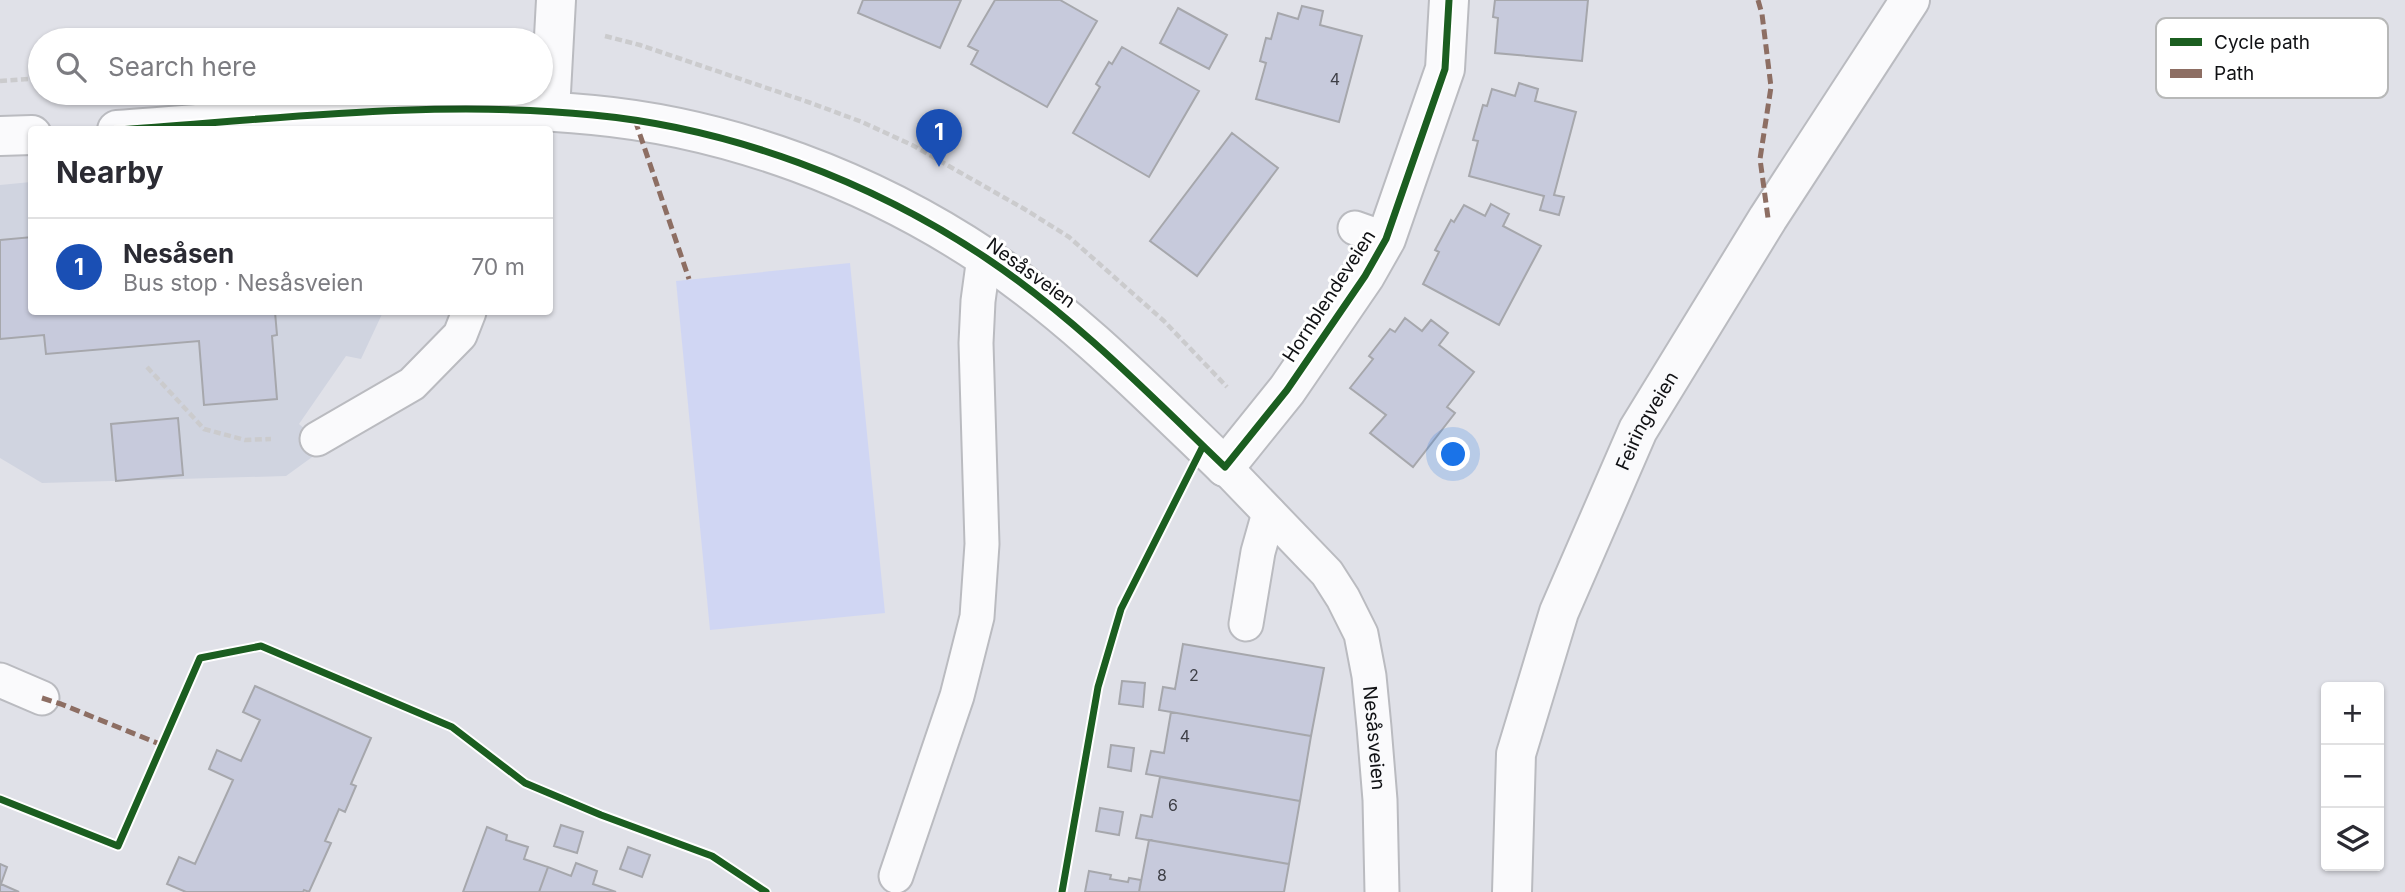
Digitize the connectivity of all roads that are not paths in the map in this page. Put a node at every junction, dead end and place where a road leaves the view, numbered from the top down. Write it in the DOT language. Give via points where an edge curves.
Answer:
graph roads {
  1 [pos="556,0"];
  2 [pos="1449,0"];
  3 [pos="1910,0"];
  4 [pos="553,56"];
  5 [pos="550,105"];
  6 [pos="550,111"];
  7 [pos="494,120"];
  8 [pos="177,126"];
  9 [pos="28,135"];
  10 [pos="0,136"];
  11 [pos="984,257"];
  12 [pos="468,315"];
  13 [pos="317,439"];
  14 [pos="1224,467"];
  15 [pos="1269,513"];
  16 [pos="1246,624"];
  17 [pos="0,680"];
  18 [pos="42,698"];
  19 [pos="897,876"];
  20 [pos="1382,892"];
  21 [pos="1512,892"];
  1 -- 4 [label="street"];
  2 -- 14 [label="street, Hornblendeveien" via="1445,69 1371,233 1365,276 1287,390"];
  3 -- 21 [label="street, Feiringveien" via="1638,430 1559,612 1516,754"];
  5 -- 6 [label="street"];
  6 -- 7 [label="street, Nesåsveien"];
  6 -- 11 [label="street, Nesåsveien" via="635,120 741,144 841,179"];
  7 -- 8 [label="street, Nesåsveien" via="372,113"];
  9 -- 10 [label="street"];
  11 -- 14 [label="street, Nesåsveien" via="1098,346"];
  11 -- 19 [label="lane" via="976,343 982,544 977,617 957,696"];
  12 -- 13 [label="lane" via="460,335 412,384"];
  14 -- 15 [label="lane, Nesåsveien"];
  15 -- 16 [label="lane"];
  15 -- 20 [label="lane, Nesåsveien" via="1327,573 1361,634 1380,800"];
  17 -- 18 [label="lane"];
}
